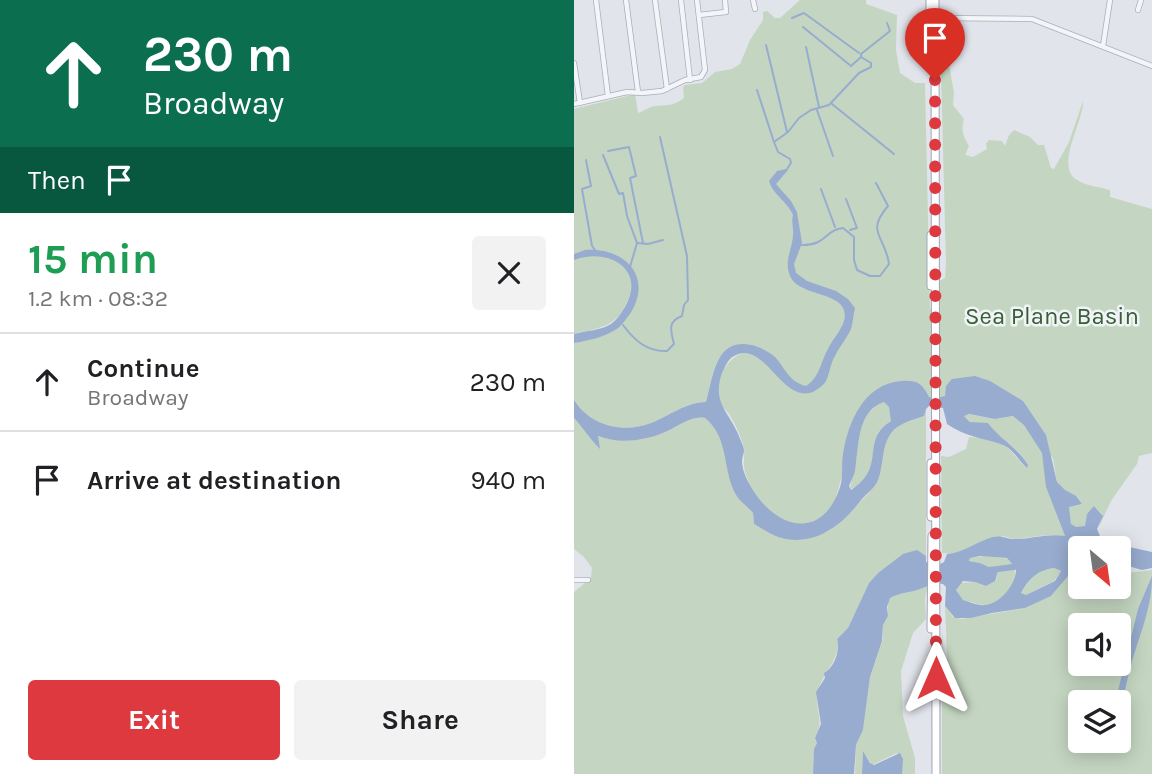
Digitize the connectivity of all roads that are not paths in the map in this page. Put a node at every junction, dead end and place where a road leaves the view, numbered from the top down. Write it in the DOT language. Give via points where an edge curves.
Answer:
graph roads {
  1 [pos="596,0"];
  2 [pos="626,0"];
  3 [pos="655,0"];
  4 [pos="681,0"];
  5 [pos="697,0"];
  6 [pos="725,0"];
  7 [pos="753,0"];
  8 [pos="932,0"];
  9 [pos="1110,0"];
  10 [pos="1141,0"];
  11 [pos="755,9"];
  12 [pos="1138,10"];
  13 [pos="699,15"];
  14 [pos="935,18"];
  15 [pos="1103,46"];
  16 [pos="574,63"];
  17 [pos="1152,66"];
  18 [pos="690,80"];
  19 [pos="667,89"];
  20 [pos="638,92"];
  21 [pos="608,96"];
  22 [pos="577,103"];
  23 [pos="934,396"];
  24 [pos="574,580"];
  25 [pos="588,580"];
  26 [pos="934,774"];
  1 -- 21 [label="street"];
  2 -- 20 [label="street"];
  3 -- 19 [label="street"];
  4 -- 18 [label="street"];
  5 -- 13 [label="street"];
  6 -- 13 [label="street" via="726,12"];
  7 -- 11 [label="street"];
  8 -- 14 [label="main road"];
  8 -- 23 [label="main road"];
  9 -- 15 [label="street"];
  10 -- 12 [label="street"];
  13 -- 18 [label="street" via="704,73"];
  14 -- 15 [label="street" via="1032,19"];
  14 -- 23 [label="main road"];
  15 -- 17 [label="street"];
  16 -- 22 [label="street"];
  18 -- 19 [label="street"];
  19 -- 20 [label="street"];
  20 -- 21 [label="street"];
  21 -- 22 [label="street"];
  23 -- 26 [label="main road"];
  24 -- 25 [label="street"];
}
